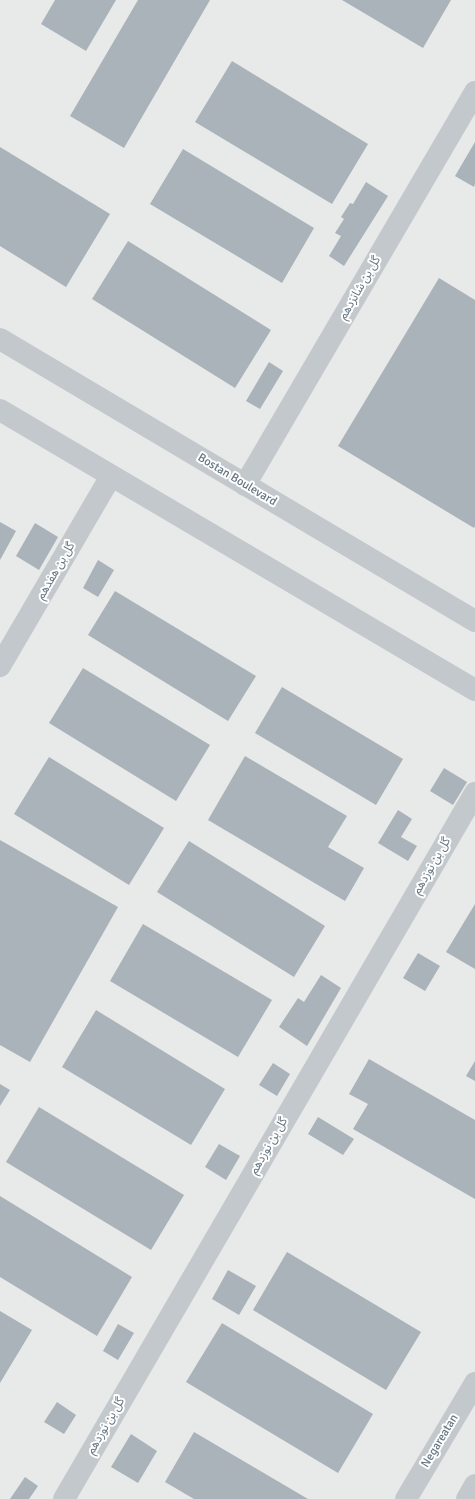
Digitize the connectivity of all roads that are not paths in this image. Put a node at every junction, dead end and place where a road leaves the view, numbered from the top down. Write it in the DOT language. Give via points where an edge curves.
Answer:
graph roads {
  1 [pos="475,92"];
  2 [pos="0,339"];
  3 [pos="0,410"];
  4 [pos="111,476"];
  5 [pos="245,485"];
  6 [pos="475,621"];
  7 [pos="0,666"];
  8 [pos="475,690"];
  9 [pos="475,793"];
  10 [pos="475,1383"];
  11 [pos="475,1485"];
  12 [pos="64,1499"];
  13 [pos="406,1499"];
  14 [pos="467,1499"];
  1 -- 5 [label="street, گل بن شانزدهم"];
  2 -- 5 [label="street, Bostan Boulevard"];
  3 -- 4 [label="street"];
  4 -- 7 [label="street, گل بن هفدهم"];
  4 -- 8 [label="street"];
  5 -- 6 [label="street, Bostan Boulevard"];
  9 -- 12 [label="street, گل بن نوزدهم"];
  10 -- 13 [label="street, Negareatan"];
  11 -- 14 [label="street"];
}
